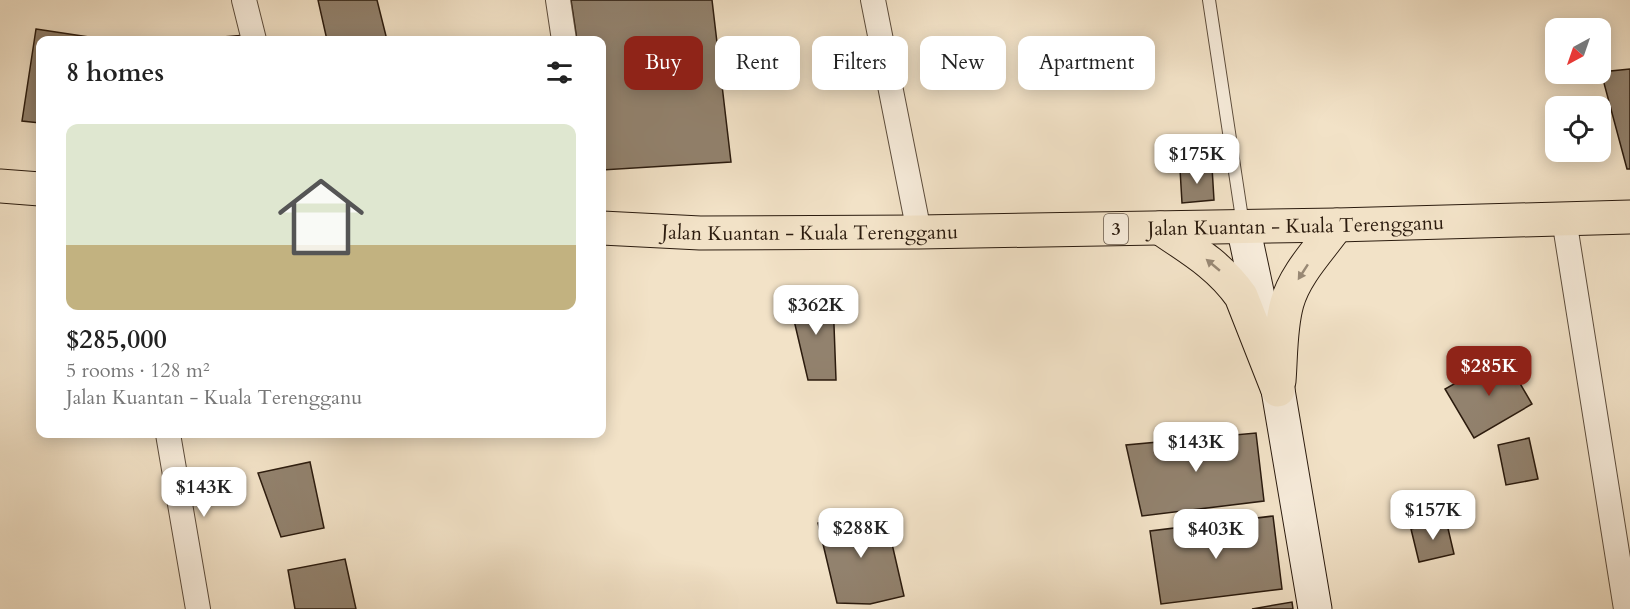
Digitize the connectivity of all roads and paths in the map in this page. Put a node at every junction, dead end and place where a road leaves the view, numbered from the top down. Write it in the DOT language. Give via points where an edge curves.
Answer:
graph roads {
  1 [pos="244,0"];
  2 [pos="558,0"];
  3 [pos="873,0"];
  4 [pos="1209,0"];
  5 [pos="253,36"];
  6 [pos="563,36"];
  7 [pos="0,186"];
  8 [pos="36,189"];
  9 [pos="1630,217"];
  10 [pos="1564,219"];
  11 [pos="1337,225"];
  12 [pos="1243,226"];
  13 [pos="606,228"];
  14 [pos="1160,228"];
  15 [pos="919,232"];
  16 [pos="1278,390"];
  17 [pos="169,438"];
  18 [pos="198,609"];
  19 [pos="1315,609"];
  20 [pos="1626,609"];
  1 -- 5 [label="street"];
  2 -- 6 [label="street"];
  3 -- 15 [label="street"];
  4 -- 12 [label="lane"];
  7 -- 8 [label="highway"];
  9 -- 10 [label="highway, Jalan Kuantan - Kuala Terengganu / 3"];
  10 -- 11 [label="highway, Jalan Kuantan - Kuala Terengganu / 3"];
  10 -- 20 [label="street"];
  11 -- 12 [label="highway, Jalan Kuantan - Kuala Terengganu / 3"];
  11 -- 16 [label="highway, one-way" via="1305,268 1287,301"];
  12 -- 14 [label="highway, Jalan Kuantan - Kuala Terengganu / 3"];
  12 -- 16 [label="street"];
  13 -- 15 [label="highway, Jalan Kuantan - Kuala Terengganu / 3" via="700,233"];
  14 -- 15 [label="highway, Jalan Kuantan - Kuala Terengganu / 3"];
  16 -- 14 [label="highway, one-way" via="1241,296 1233,285 1205,258"];
  16 -- 19 [label="street"];
  17 -- 18 [label="street"];
}
